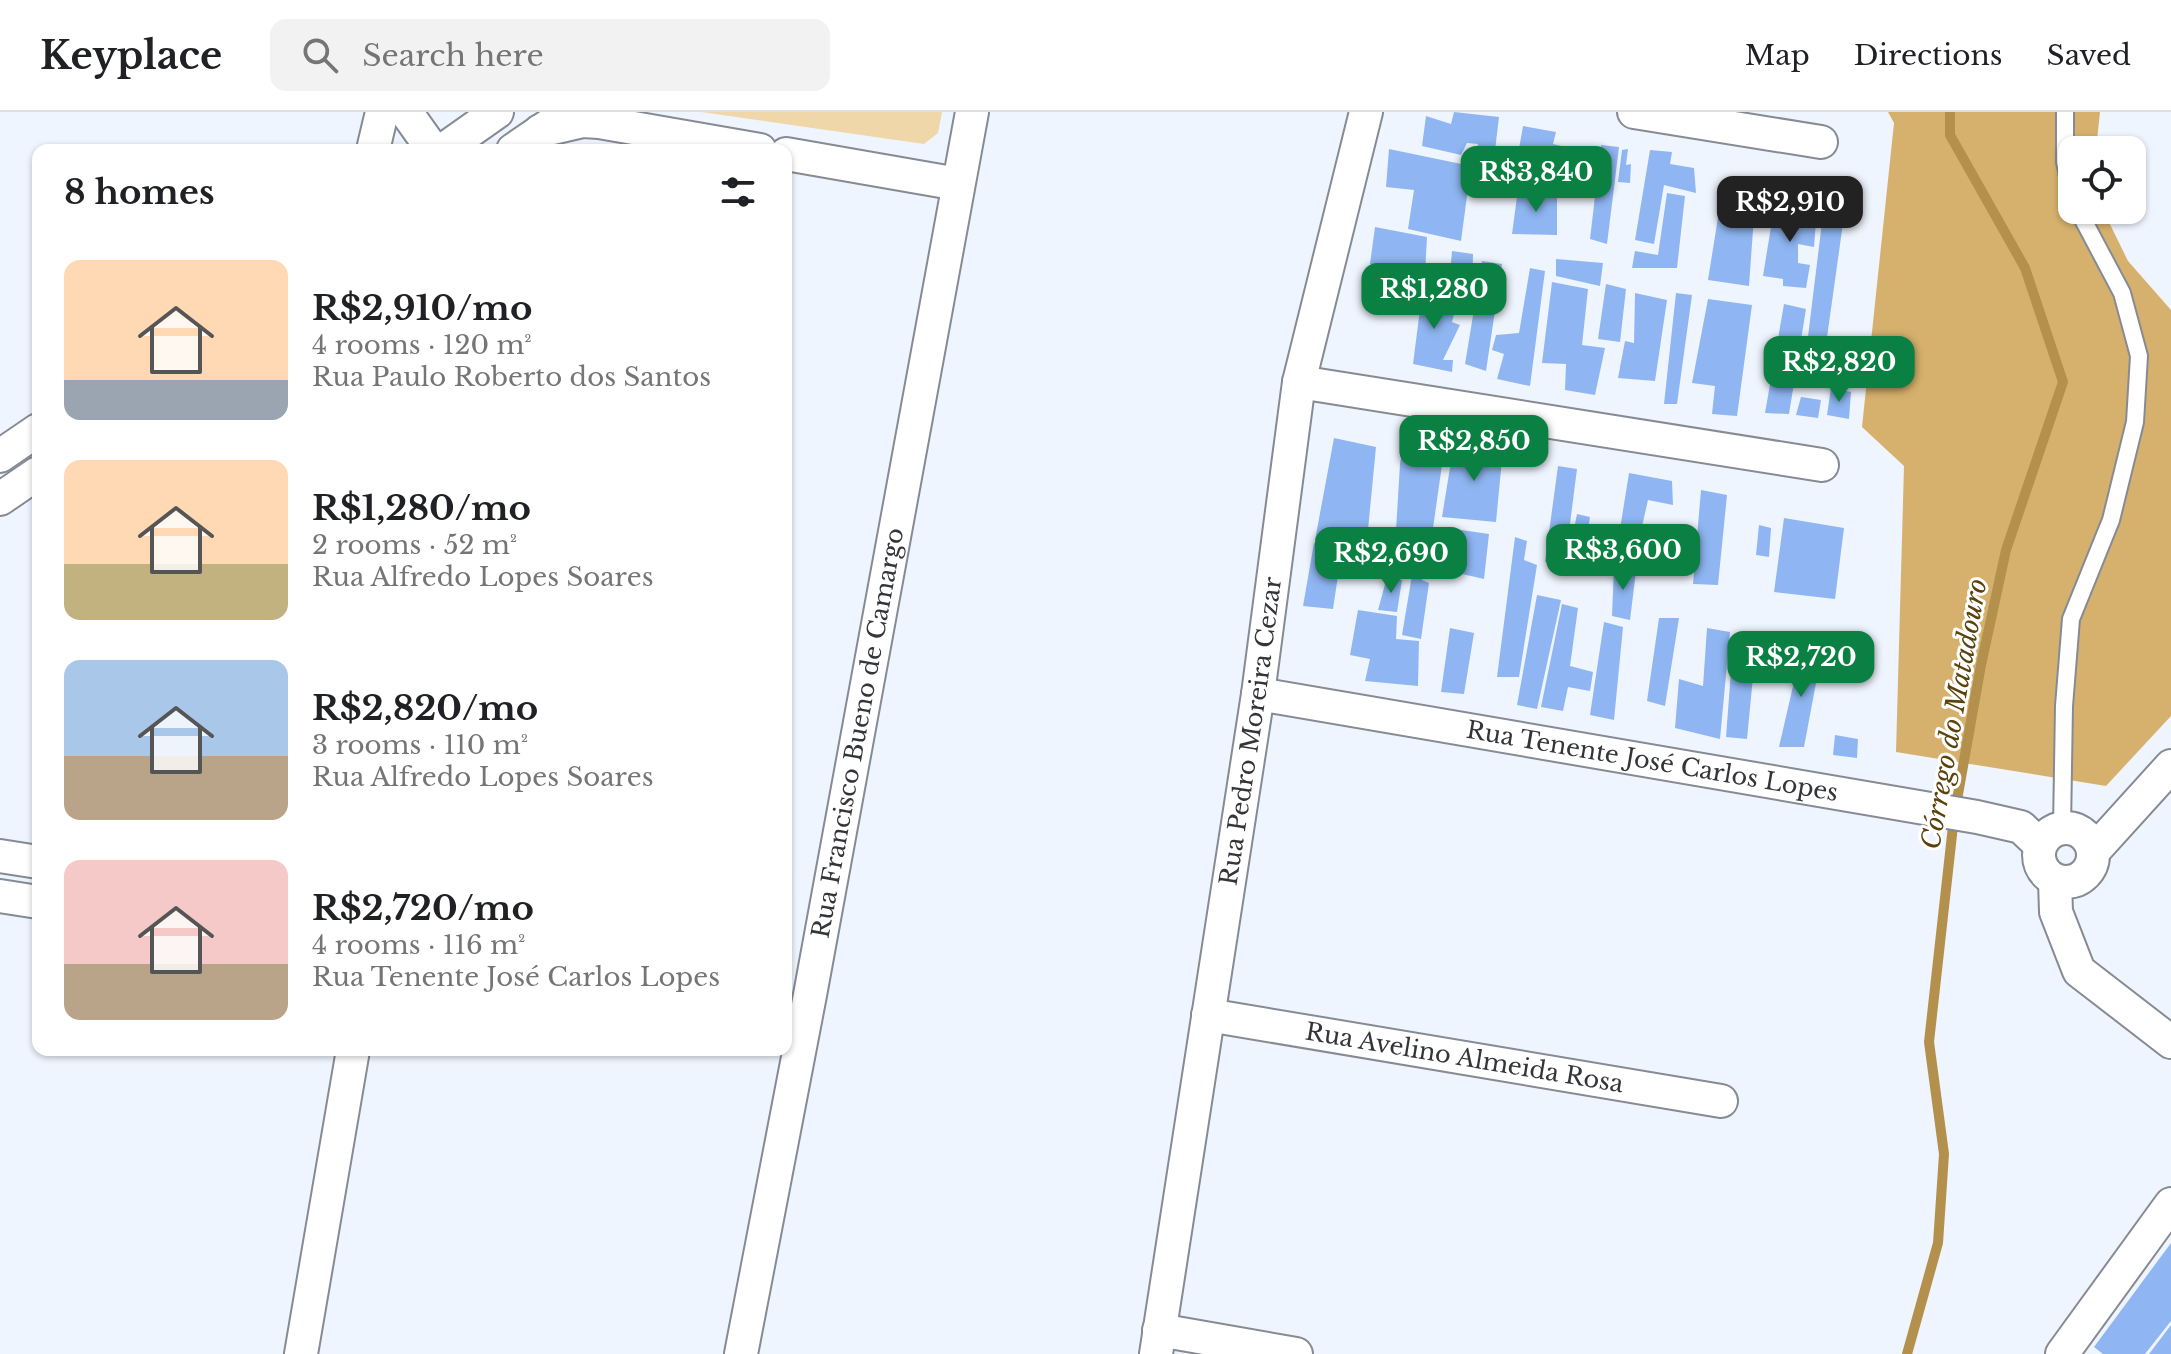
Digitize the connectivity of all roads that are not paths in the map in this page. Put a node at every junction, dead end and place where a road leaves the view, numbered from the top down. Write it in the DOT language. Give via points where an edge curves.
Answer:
graph roads {
  1 [pos="382,112"];
  2 [pos="406,112"];
  3 [pos="568,112"];
  4 [pos="972,112"];
  5 [pos="1366,112"];
  6 [pos="1634,112"];
  7 [pos="2065,112"];
  8 [pos="492,113"];
  9 [pos="2065,136"];
  10 [pos="1821,142"];
  11 [pos="374,144"];
  12 [pos="429,144"];
  13 [pos="451,144"];
  14 [pos="521,144"];
  15 [pos="523,144"];
  16 [pos="525,144"];
  17 [pos="726,144"];
  18 [pos="792,155"];
  19 [pos="958,184"];
  20 [pos="2085,224"];
  21 [pos="1299,382"];
  22 [pos="32,434"];
  23 [pos="0,456"];
  24 [pos="1822,465"];
  25 [pos="32,477"];
  26 [pos="0,499"];
  27 [pos="1258,694"];
  28 [pos="2171,766"];
  29 [pos="2051,836"];
  30 [pos="2093,852"];
  31 [pos="0,856"];
  32 [pos="32,861"];
  33 [pos="2055,881"];
  34 [pos="1,902"];
  35 [pos="32,902"];
  36 [pos="798,993"];
  37 [pos="1208,1015"];
  38 [pos="793,1040"];
  39 [pos="2171,1042"];
  40 [pos="352,1056"];
  41 [pos="790,1056"];
  42 [pos="1721,1101"];
  43 [pos="2171,1204"];
  44 [pos="1158,1342"];
  45 [pos="301,1354"];
  46 [pos="741,1354"];
  47 [pos="1296,1354"];
  48 [pos="2062,1354"];
  1 -- 11 [label="street"];
  2 -- 12 [label="street"];
  3 -- 15 [label="street"];
  4 -- 19 [label="street, Rua Francisco Bueno de Camargo"];
  5 -- 21 [label="street, Rua Pedro Moreira Cezar"];
  6 -- 10 [label="street"];
  7 -- 9 [label="lane"];
  8 -- 13 [label="street"];
  8 -- 14 [label="street"];
  16 -- 17 [label="street" via="583,121"];
  18 -- 19 [label="street"];
  19 -- 36 [label="street, Rua Francisco Bueno de Camargo"];
  20 -- 29 [label="lane" via="2122,293 2139,356 2135,422 2111,520 2071,619"];
  21 -- 24 [label="street"];
  21 -- 27 [label="street, Rua Pedro Moreira Cezar"];
  22 -- 23 [label="street"];
  25 -- 26 [label="street"];
  27 -- 29 [label="street, Rua Tenente José Carlos Lopes" via="1977,817"];
  27 -- 37 [label="street, Rua Pedro Moreira Cezar"];
  28 -- 30 [label="street"];
  29 -- 30 [label="street" via="2076,829"];
  29 -- 33 [label="street" via="2038,859"];
  30 -- 33 [label="street" via="2083,877"];
  31 -- 32 [label="street"];
  33 -- 39 [label="street" via="2056,912 2079,971"];
  34 -- 35 [label="street"];
  36 -- 38 [label="street, Rua Francisco Bueno de Camargo"];
  37 -- 42 [label="street, Rua Avelino Almeida Rosa"];
  37 -- 44 [label="street, Rua Pedro Moreira Cezar"];
  40 -- 45 [label="street"];
  41 -- 46 [label="street, Rua Francisco Bueno de Camargo"];
  43 -- 48 [label="street"];
  44 -- 47 [label="street"];
}
